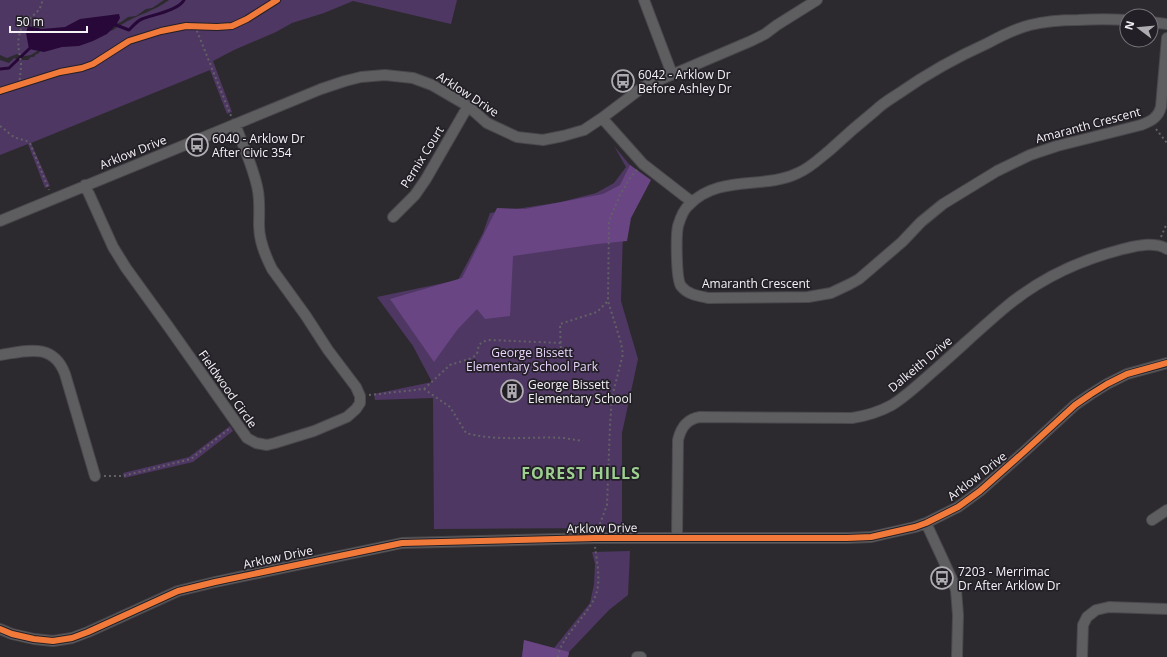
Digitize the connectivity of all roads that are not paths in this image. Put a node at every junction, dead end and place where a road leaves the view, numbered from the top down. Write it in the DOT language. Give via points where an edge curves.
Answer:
graph roads {
  1 [pos="644,0"];
  2 [pos="817,0"];
  3 [pos="1119,19"];
  4 [pos="1167,38"];
  5 [pos="672,74"];
  6 [pos="468,106"];
  7 [pos="602,118"];
  8 [pos="235,124"];
  9 [pos="86,185"];
  10 [pos="692,202"];
  11 [pos="393,217"];
  12 [pos="0,221"];
  13 [pos="1162,247"];
  14 [pos="0,355"];
  15 [pos="1167,363"];
  16 [pos="95,476"];
  17 [pos="1167,510"];
  18 [pos="1152,520"];
  19 [pos="926,523"];
  20 [pos="677,538"];
  21 [pos="1167,609"];
  22 [pos="0,629"];
  23 [pos="637,657"];
  24 [pos="641,657"];
  25 [pos="956,657"];
  26 [pos="1082,657"];
  1 -- 5 [label="street"];
  2 -- 5 [label="street, Arklow Drive" via="765,34"];
  3 -- 10 [label="street, Amaranth Crescent" via="1049,22 1030,25 1005,35 963,54 910,86 877,109 798,174 775,181 741,183 708,191"];
  4 -- 10 [label="street, Amaranth Crescent" via="1161,107 1157,117 1141,126 1056,146 997,171 943,204 859,279 825,295 709,298 698,297 688,292 679,282 677,236 682,214"];
  5 -- 7 [label="street, Arklow Drive" via="643,87"];
  6 -- 7 [label="street, Arklow Drive" via="487,122 518,137 543,140 584,130"];
  6 -- 8 [label="street, Arklow Drive" via="419,80 401,76 369,76 333,84"];
  6 -- 11 [label="street, Pernix Court" via="426,179 415,195"];
  7 -- 10 [label="street" via="643,164"];
  8 -- 9 [label="street, Arklow Drive"];
  8 -- 9 [label="street, Fieldwood Circle" via="257,186 260,200 260,236 269,263 360,396 358,407 347,417 314,431 271,444 247,438 126,268 113,247"];
  9 -- 12 [label="street, Arklow Drive"];
  13 -- 20 [label="street, Dalkeith Drive" via="1142,246 1100,255 1041,282 1008,306 901,399 878,412 852,418 692,419 684,425 678,440"];
  14 -- 16 [label="street" via="38,351 50,354 58,361 65,374"];
  15 -- 19 [label="street, Arklow Drive" via="1127,374 1090,394 980,491 958,507"];
  17 -- 18 [label="street"];
  19 -- 20 [label="street, Arklow Drive" via="871,536 846,538"];
  19 -- 25 [label="street" via="956,590"];
  20 -- 22 [label="street, Arklow Drive" via="402,543 178,591 72,638 53,641 34,639"];
  21 -- 26 [label="street" via="1109,607 1096,610 1087,617 1083,625"];
  23 -- 24 [label="street"];
}
